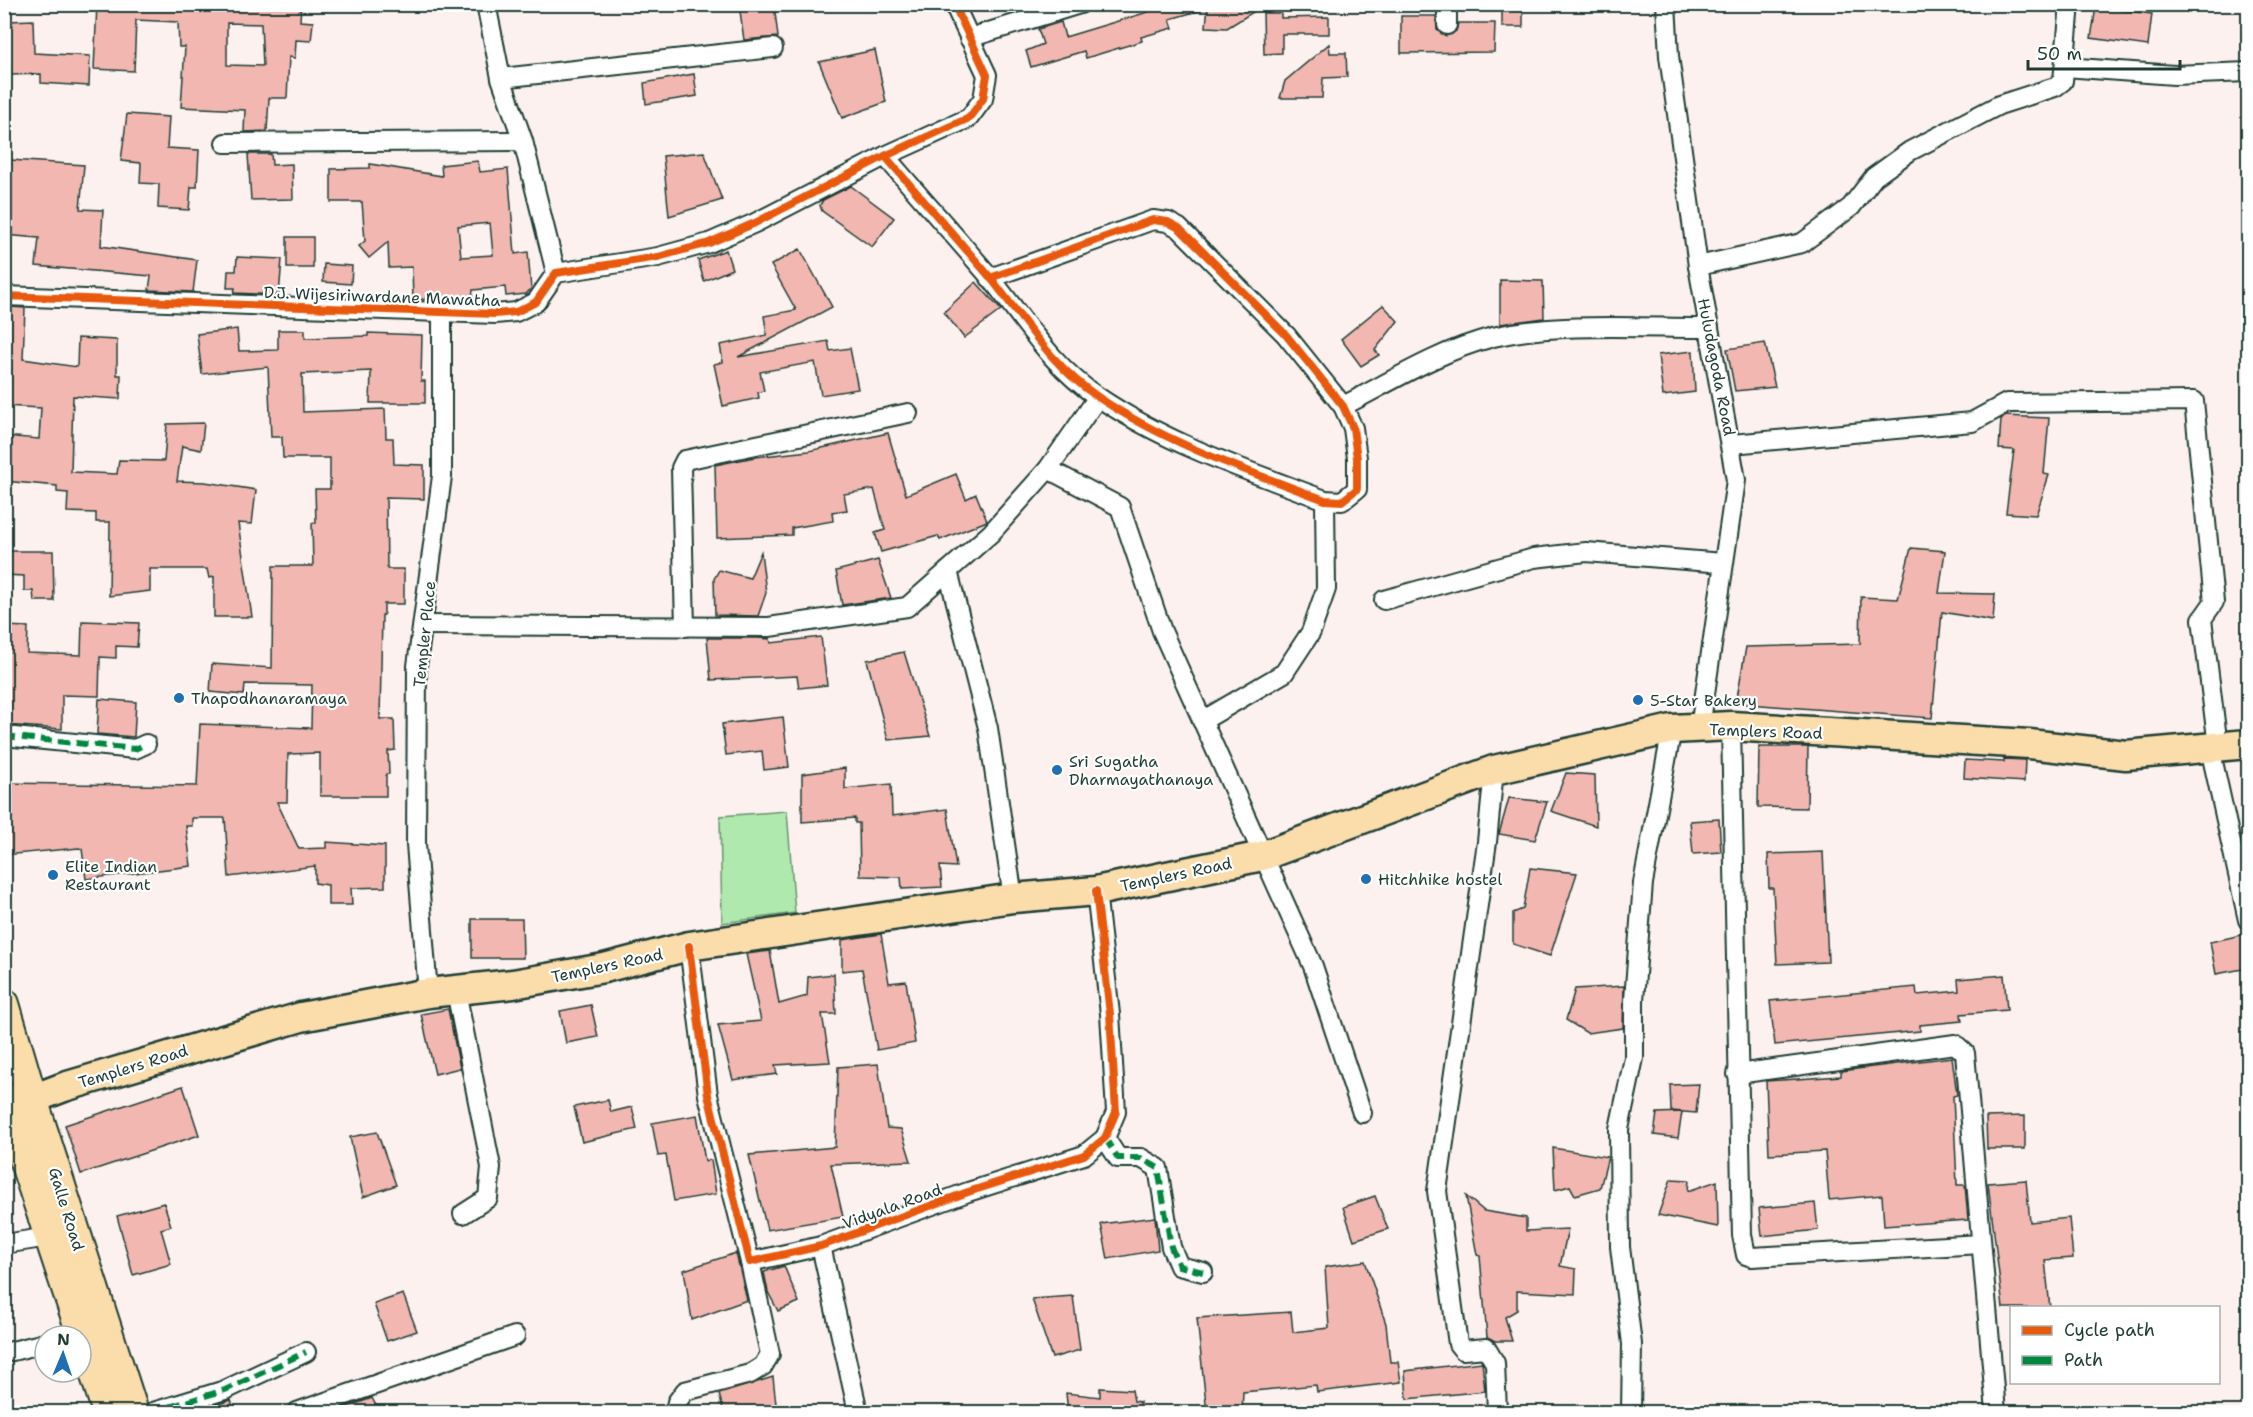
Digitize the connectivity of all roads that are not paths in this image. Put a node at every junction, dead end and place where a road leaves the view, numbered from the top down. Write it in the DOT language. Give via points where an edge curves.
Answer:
graph roads {
  1 [pos="486,4"];
  2 [pos="954,4"];
  3 [pos="1080,4"];
  4 [pos="1447,4"];
  5 [pos="1666,4"];
  6 [pos="2070,4"];
  7 [pos="1447,25"];
  8 [pos="969,38"];
  9 [pos="774,48"];
  10 [pos="2065,67"];
  11 [pos="2248,72"];
  12 [pos="501,78"];
  13 [pos="523,141"];
  14 [pos="225,143"];
  15 [pos="885,156"];
  16 [pos="1698,266"];
  17 [pos="556,273"];
  18 [pos="990,278"];
  19 [pos="4,296"];
  20 [pos="442,312"];
  21 [pos="1709,327"];
  22 [pos="1098,397"];
  23 [pos="1343,406"];
  24 [pos="908,413"];
  25 [pos="1731,444"];
  26 [pos="1048,469"];
  27 [pos="1325,500"];
  28 [pos="1723,563"];
  29 [pos="948,571"];
  30 [pos="1384,600"];
  31 [pos="423,625"];
  32 [pos="684,627"];
  33 [pos="1202,721"];
  34 [pos="1731,726"];
  35 [pos="1686,729"];
  36 [pos="4,736"];
  37 [pos="146,744"];
  38 [pos="2248,744"];
  39 [pos="2214,747"];
  40 [pos="1494,770"];
  41 [pos="1262,856"];
  42 [pos="1096,891"];
  43 [pos="1013,898"];
  44 [pos="2248,920"];
  45 [pos="689,946"];
  46 [pos="442,992"];
  47 [pos="4,1004"];
  48 [pos="1737,1074"];
  49 [pos="15,1102"];
  50 [pos="1362,1113"];
  51 [pos="1105,1138"];
  52 [pos="463,1214"];
  53 [pos="49,1237"];
  54 [pos="4,1244"];
  55 [pos="1981,1244"];
  56 [pos="821,1246"];
  57 [pos="750,1262"];
  58 [pos="1203,1272"];
  59 [pos="76,1324"];
  60 [pos="515,1336"];
  61 [pos="33,1346"];
  62 [pos="306,1352"];
  63 [pos="4,1353"];
  64 [pos="93,1373"];
  65 [pos="108,1413"];
  66 [pos="133,1413"];
  67 [pos="153,1413"];
  68 [pos="297,1413"];
  69 [pos="675,1413"];
  70 [pos="858,1413"];
  71 [pos="1497,1413"];
  72 [pos="1631,1413"];
  73 [pos="1996,1413"];
  1 -- 12 [label="street"];
  2 -- 8 [label="street"];
  3 -- 8 [label="street"];
  4 -- 7 [label="street"];
  5 -- 16 [label="street, Huludagoda Road" via="1669,56"];
  6 -- 10 [label="street"];
  8 -- 15 [label="street" via="987,75 983,99 969,118"];
  9 -- 12 [label="street"];
  10 -- 11 [label="street" via="2174,75"];
  10 -- 16 [label="street" via="2063,81 2055,87 1999,105 1910,150 1874,177 1851,207 1802,243"];
  12 -- 13 [label="street"];
  13 -- 14 [label="street"];
  13 -- 17 [label="street"];
  15 -- 17 [label="street" via="709,243"];
  15 -- 18 [label="street"];
  16 -- 21 [label="street, Huludagoda Road"];
  17 -- 20 [label="street, D.J. Wijesiriwardane Mawatha" via="536,302 516,312"];
  18 -- 22 [label="street" via="1033,336"];
  18 -- 23 [label="street" via="1153,220 1168,222 1179,228 1286,335"];
  19 -- 20 [label="street, D.J. Wijesiriwardane Mawatha"];
  20 -- 31 [label="street, Templer Place" via="442,476"];
  21 -- 23 [label="street" via="1543,330 1494,337 1439,355"];
  21 -- 25 [label="street, Huludagoda Road"];
  22 -- 26 [label="street"];
  22 -- 27 [label="street" via="1196,451"];
  23 -- 27 [label="street" via="1353,428 1357,489 1342,501"];
  24 -- 32 [label="street" via="685,460 681,468"];
  25 -- 28 [label="street, Huludagoda Road" via="1736,480"];
  25 -- 39 [label="street" via="1972,422 2007,403 2194,401 2214,602 2202,619"];
  26 -- 29 [label="street" via="991,533"];
  26 -- 33 [label="street" via="1120,507 1162,631"];
  27 -- 33 [label="street" via="1326,589 1311,632 1284,673"];
  28 -- 30 [label="street" via="1586,552 1534,558"];
  28 -- 35 [label="street, Huludagoda Road"];
  29 -- 32 [label="street" via="907,607 769,627"];
  29 -- 43 [label="street" via="988,728"];
  31 -- 32 [label="street"];
  31 -- 46 [label="street, Templer Place" via="417,666 416,844"];
  33 -- 41 [label="street"];
  34 -- 35 [label="main road, Templers Road"];
  34 -- 39 [label="main road, Templers Road" via="2029,744 2126,755"];
  34 -- 48 [label="street"];
  35 -- 40 [label="main road, Templers Road"];
  35 -- 72 [label="street, Huludagoda Road" via="1643,883 1634,1058 1619,1129 1620,1247 1632,1344"];
  36 -- 37 [label="street" via="135,749"];
  38 -- 39 [label="main road, Templers Road"];
  39 -- 44 [label="street"];
  40 -- 41 [label="main road, Templers Road"];
  40 -- 71 [label="street" via="1437,1191 1458,1344 1463,1350 1486,1348 1495,1363"];
  41 -- 42 [label="main road, Templers Road"];
  41 -- 50 [label="street" via="1313,966"];
  42 -- 43 [label="main road, Templers Road"];
  42 -- 51 [label="street" via="1116,1112"];
  43 -- 45 [label="main road, Templers Road"];
  45 -- 46 [label="main road, Templers Road" via="604,968"];
  45 -- 57 [label="street" via="708,1095"];
  46 -- 49 [label="main road, Templers Road" via="301,1017"];
  46 -- 52 [label="street, Templer Place" via="491,1167 488,1198"];
  47 -- 49 [label="highway, Galle Road"];
  48 -- 55 [label="street" via="1746,1255"];
  48 -- 55 [label="street" via="1955,1044 1965,1053"];
  49 -- 53 [label="highway, Galle Road"];
  49 -- 66 [label="highway, Galle Road"];
  51 -- 56 [label="street, Vidyala Road" via="1084,1155"];
  51 -- 58 [label="street" via="1118,1158 1141,1158 1158,1168 1171,1247 1179,1266"];
  53 -- 54 [label="street"];
  53 -- 59 [label="highway, Galle Road"];
  55 -- 73 [label="street"];
  56 -- 57 [label="street, Vidyala Road"];
  56 -- 70 [label="street"];
  57 -- 69 [label="street" via="770,1354 763,1366 750,1374 685,1391"];
  60 -- 68 [label="street"];
  61 -- 63 [label="street"];
  62 -- 67 [label="street" via="225,1390"];
  64 -- 65 [label="highway, Galle Road"];
}
